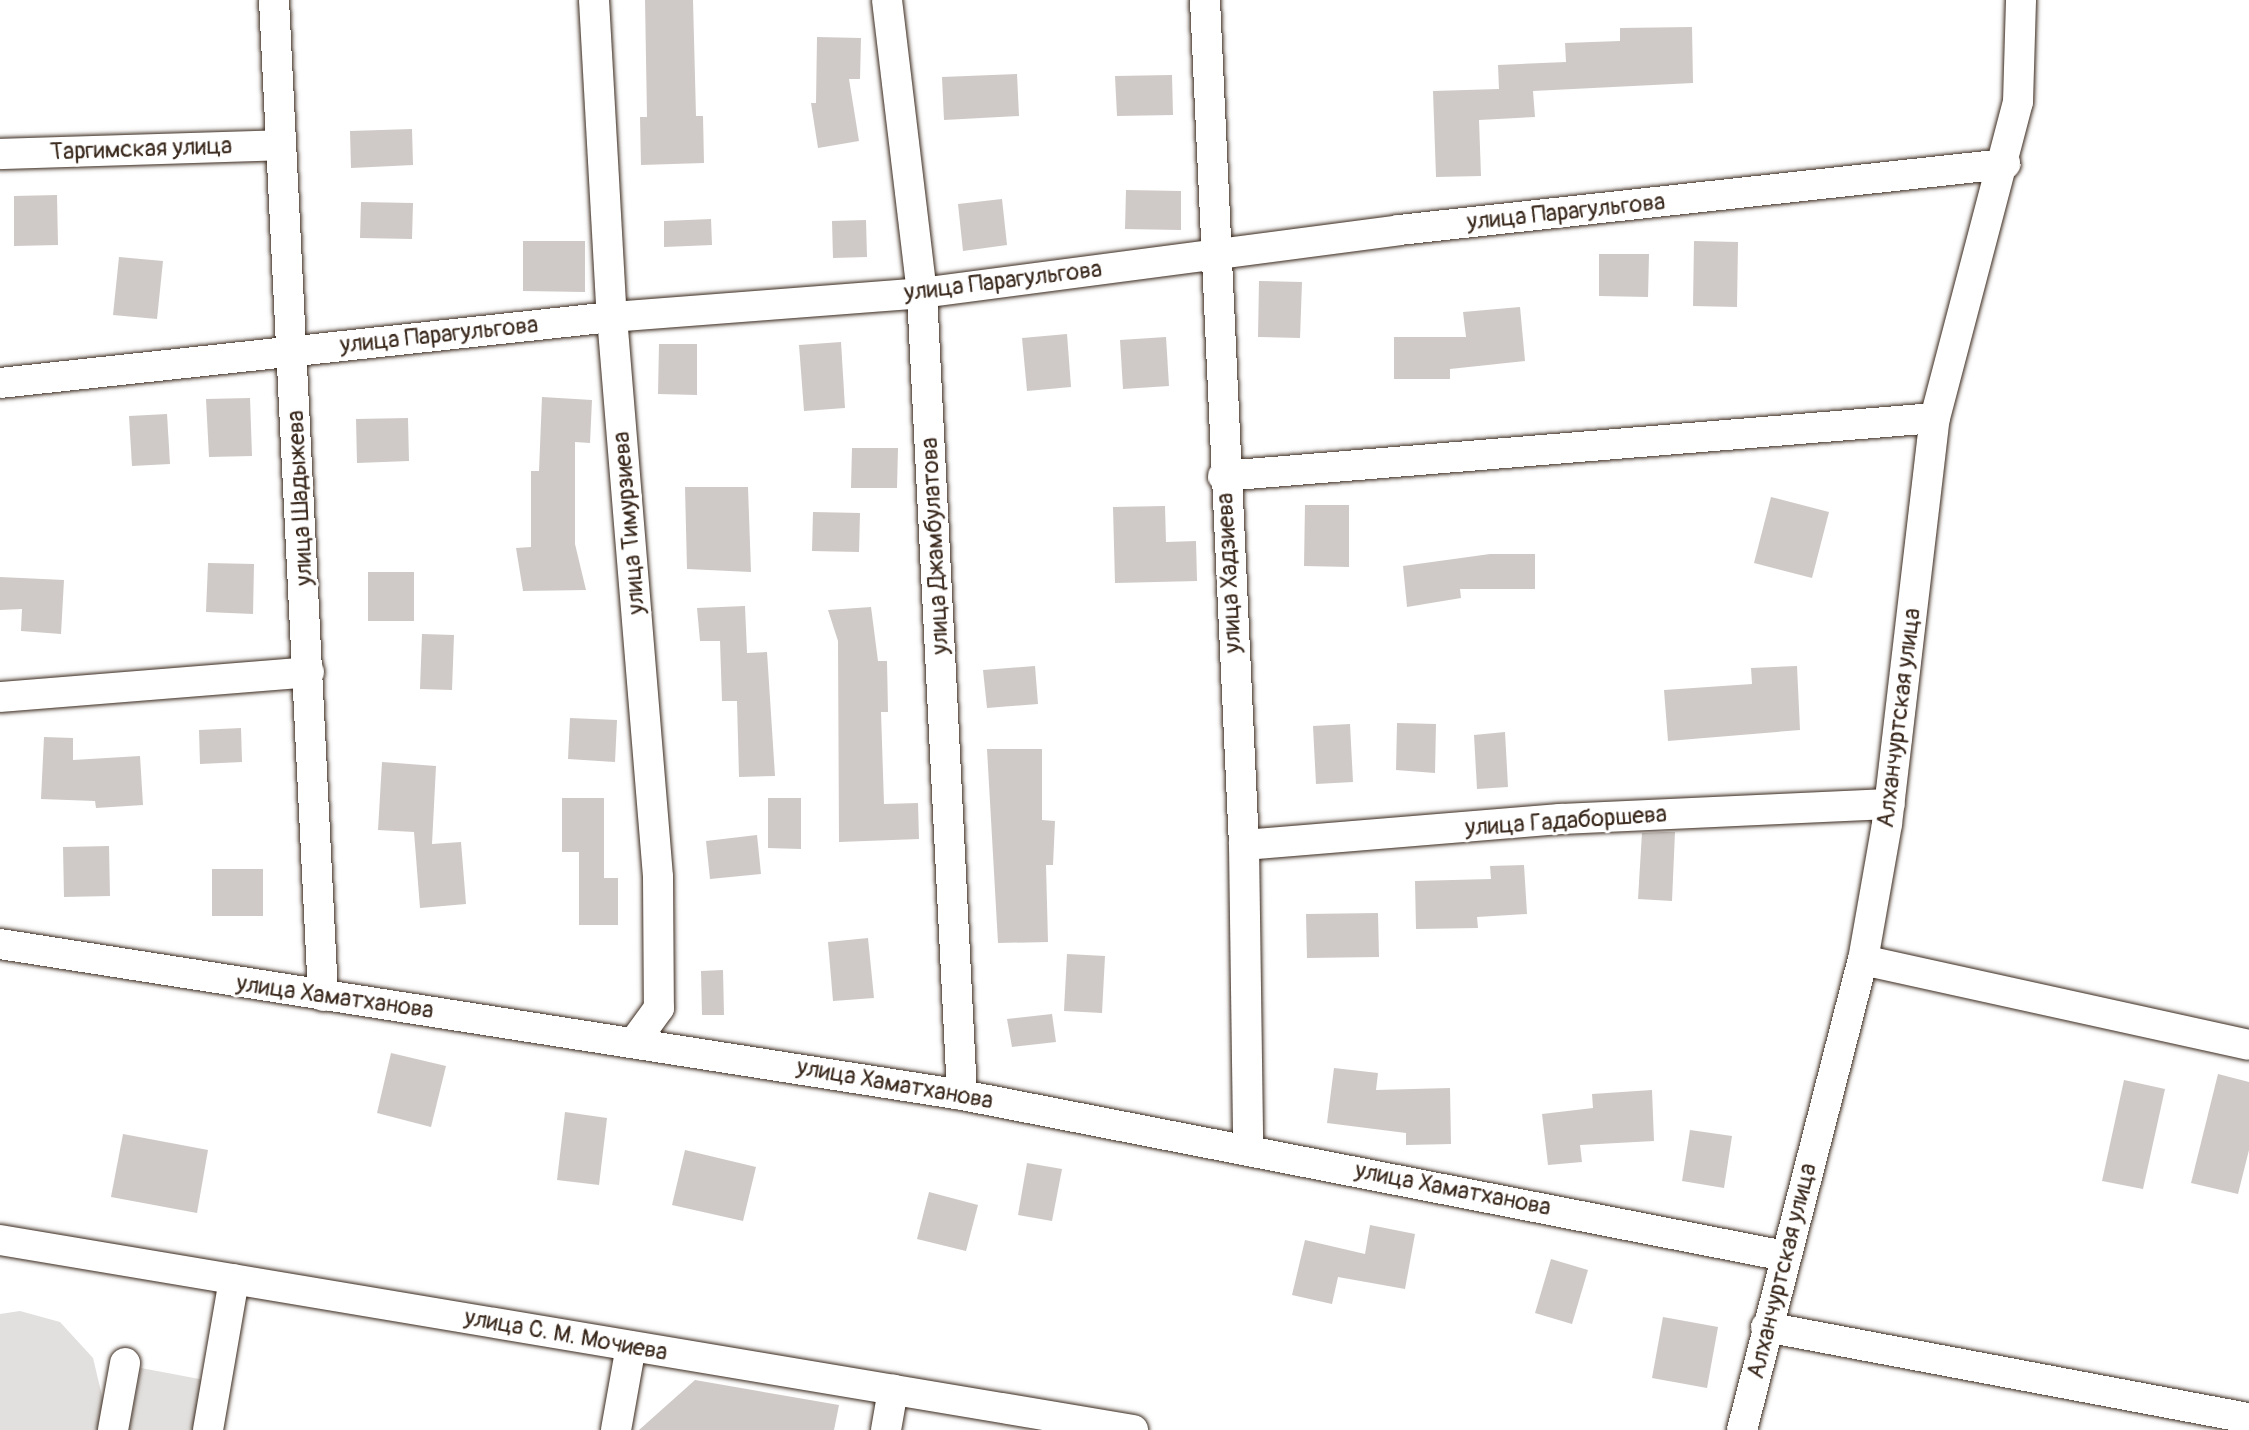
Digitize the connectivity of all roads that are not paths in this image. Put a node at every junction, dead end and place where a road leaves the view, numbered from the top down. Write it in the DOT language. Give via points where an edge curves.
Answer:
graph roads {
  1 [pos="274,0"];
  2 [pos="594,0"];
  3 [pos="887,0"];
  4 [pos="1205,0"];
  5 [pos="2021,0"];
  6 [pos="281,145"];
  7 [pos="0,154"];
  8 [pos="2005,164"];
  9 [pos="1215,254"];
  10 [pos="922,293"];
  11 [pos="612,317"];
  12 [pos="292,351"];
  13 [pos="0,383"];
  14 [pos="1935,418"];
  15 [pos="1223,477"];
  16 [pos="309,672"];
  17 [pos="0,697"];
  18 [pos="1890,804"];
  19 [pos="1244,845"];
  20 [pos="0,944"];
  21 [pos="1863,960"];
  22 [pos="323,996"];
  23 [pos="636,1040"];
  24 [pos="2249,1045"];
  25 [pos="962,1095"];
  26 [pos="1248,1147"];
  27 [pos="0,1240"];
  28 [pos="1785,1256"];
  29 [pos="234,1279"];
  30 [pos="1766,1327"];
  31 [pos="631,1346"];
  32 [pos="125,1363"];
  33 [pos="893,1390"];
  34 [pos="2249,1418"];
  35 [pos="113,1430"];
  36 [pos="208,1430"];
  37 [pos="616,1430"];
  38 [pos="886,1430"];
  39 [pos="1133,1430"];
  40 [pos="1742,1430"];
  1 -- 6 [label="street, улица Шадыжева"];
  2 -- 11 [label="street, улица Тимурзиева"];
  3 -- 10 [label="street, улица Джамбулатова"];
  4 -- 9 [label="street, улица Хадзиева"];
  5 -- 8 [label="street, Алханчуртская улица" via="2018,102"];
  6 -- 7 [label="street, Таргимская улица"];
  6 -- 12 [label="street, улица Шадыжева"];
  8 -- 9 [label="street, улица Парагульгова"];
  8 -- 14 [label="street, Алханчуртская улица"];
  9 -- 10 [label="street, улица Парагульгова"];
  9 -- 15 [label="street, улица Хадзиева"];
  10 -- 11 [label="street, улица Парагульгова"];
  10 -- 25 [label="street, улица Джамбулатова"];
  11 -- 12 [label="street, улица Парагульгова"];
  11 -- 23 [label="street, улица Тимурзиева" via="658,877 659,1008"];
  12 -- 13 [label="street, улица Парагульгова"];
  12 -- 16 [label="street, улица Шадыжева"];
  14 -- 15 [label="street"];
  14 -- 18 [label="street, Алханчуртская улица"];
  15 -- 19 [label="street, улица Хадзиева"];
  16 -- 17 [label="street"];
  16 -- 22 [label="street, улица Шадыжева"];
  18 -- 19 [label="street, улица Гадаборшева" via="1560,819"];
  18 -- 21 [label="street, Алханчуртская улица"];
  19 -- 26 [label="street, улица Хадзиева"];
  20 -- 22 [label="street, улица Хаматханова"];
  21 -- 24 [label="street"];
  21 -- 28 [label="street, Алханчуртская улица"];
  22 -- 23 [label="street, улица Хаматханова"];
  23 -- 25 [label="street, улица Хаматханова"];
  25 -- 26 [label="street, улица Хаматханова"];
  26 -- 28 [label="street, улица Хаматханова"];
  27 -- 29 [label="street, улица С. М. Мочиева"];
  28 -- 30 [label="street, Алханчуртская улица"];
  29 -- 31 [label="street, улица С. М. Мочиева"];
  29 -- 36 [label="street"];
  30 -- 34 [label="street"];
  30 -- 40 [label="street, Алханчуртская улица"];
  31 -- 33 [label="street, улица С. М. Мочиева"];
  31 -- 37 [label="street"];
  32 -- 35 [label="street"];
  33 -- 38 [label="street"];
  33 -- 39 [label="street, улица С. М. Мочиева"];
}
